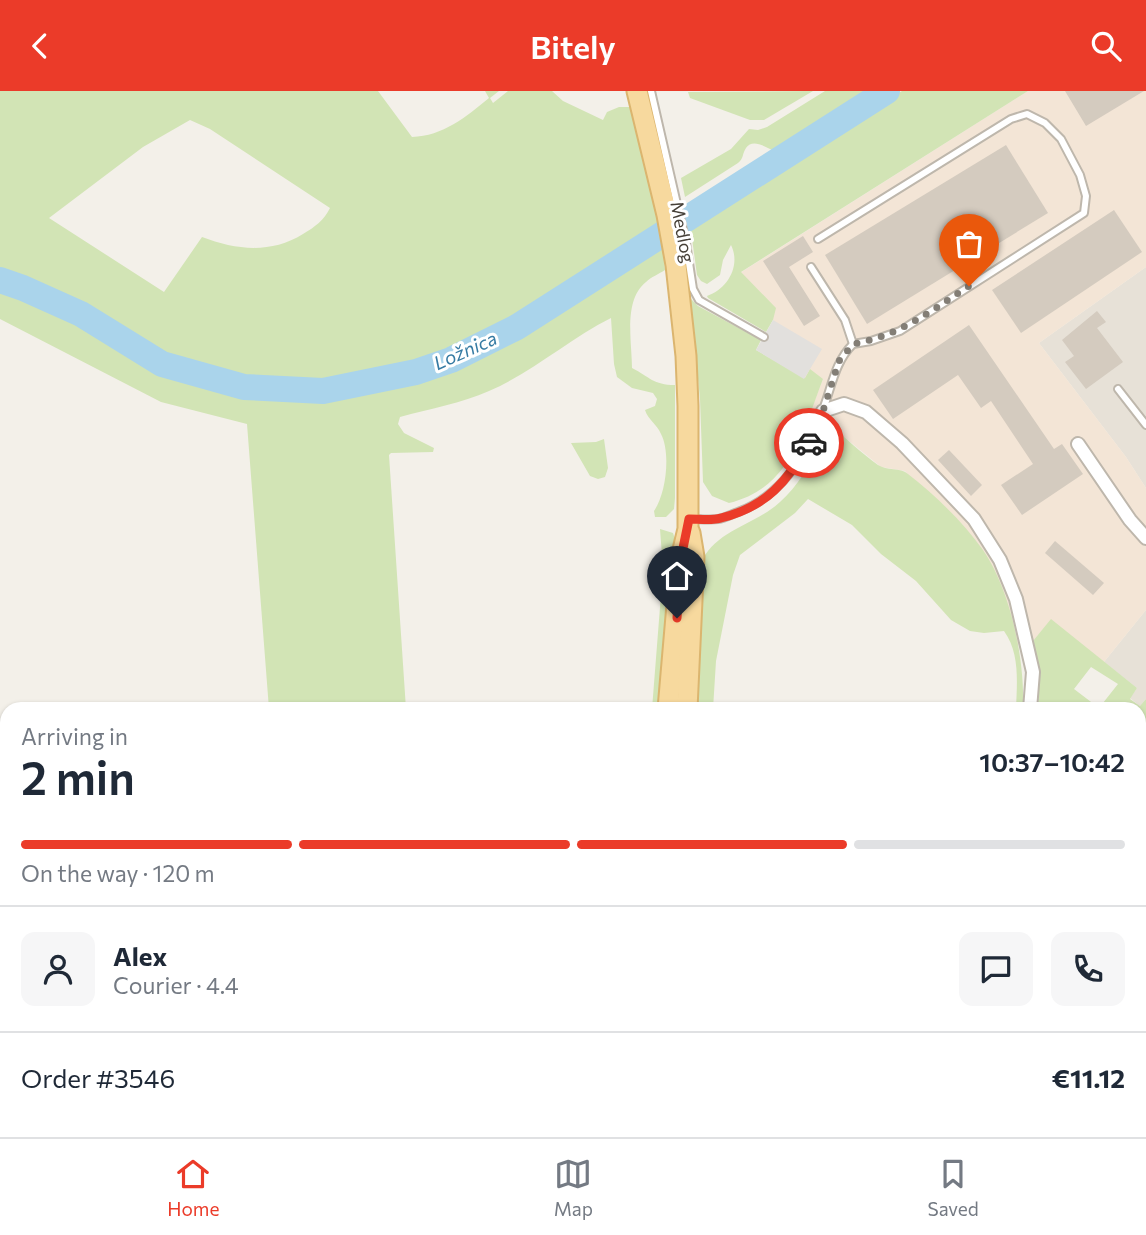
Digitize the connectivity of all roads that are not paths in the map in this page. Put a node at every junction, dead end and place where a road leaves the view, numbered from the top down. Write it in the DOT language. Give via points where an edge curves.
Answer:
graph roads {
  1 [pos="637,91"];
  2 [pos="651,91"];
  3 [pos="818,239"];
  4 [pos="811,267"];
  5 [pos="764,337"];
  6 [pos="853,344"];
  7 [pos="1118,389"];
  8 [pos="823,411"];
  9 [pos="1146,425"];
  10 [pos="1077,443"];
  11 [pos="689,524"];
  12 [pos="1146,538"];
  13 [pos="669,702"];
  14 [pos="687,702"];
  15 [pos="1031,702"];
  1 -- 11 [label="main road" via="676,265 688,393"];
  2 -- 5 [label="lane, Medlog" via="687,243 693,289 699,300"];
  3 -- 6 [label="lane" via="1011,119 1027,114 1061,139 1080,175 1086,196 1084,213 900,331"];
  4 -- 6 [label="lane" via="845,320"];
  6 -- 8 [label="lane" via="839,361"];
  7 -- 9 [label="lane"];
  8 -- 11 [label="lane" via="794,470 778,489 753,506 720,519"];
  8 -- 15 [label="street" via="844,404 866,412 974,519 1000,560 1016,599 1033,672"];
  10 -- 12 [label="street"];
  11 -- 13 [label="main road" via="681,558"];
  11 -- 14 [label="main road" via="695,557"];
}
